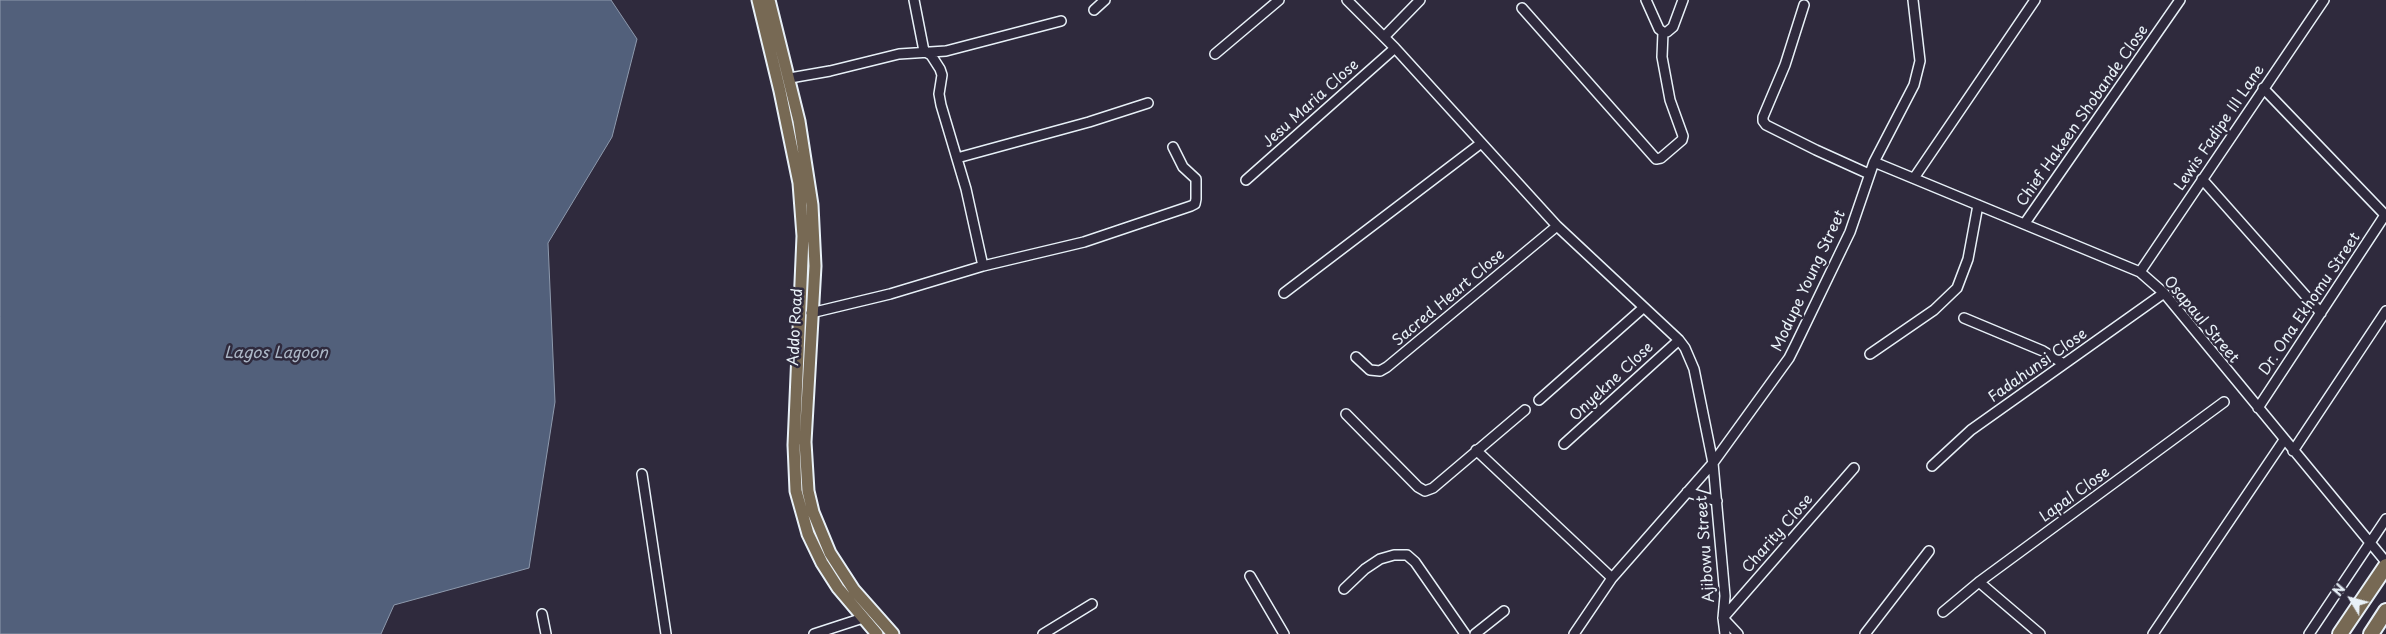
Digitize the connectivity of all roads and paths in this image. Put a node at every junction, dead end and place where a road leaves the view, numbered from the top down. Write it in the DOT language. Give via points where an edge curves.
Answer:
graph roads {
  1 [pos="758,0"];
  2 [pos="770,0"];
  3 [pos="914,0"];
  4 [pos="1105,0"];
  5 [pos="1280,0"];
  6 [pos="1347,0"];
  7 [pos="1420,0"];
  8 [pos="1646,0"];
  9 [pos="1683,0"];
  10 [pos="1913,0"];
  11 [pos="2035,0"];
  12 [pos="2180,0"];
  13 [pos="2321,1"];
  14 [pos="1804,5"];
  15 [pos="1522,8"];
  16 [pos="1094,10"];
  17 [pos="1061,21"];
  18 [pos="1663,32"];
  19 [pos="1384,36"];
  20 [pos="1395,48"];
  21 [pos="924,51"];
  22 [pos="1215,54"];
  23 [pos="790,78"];
  24 [pos="2263,88"];
  25 [pos="1148,103"];
  26 [pos="1480,144"];
  27 [pos="1173,147"];
  28 [pos="957,158"];
  29 [pos="1874,162"];
  30 [pos="1869,174"];
  31 [pos="1914,178"];
  32 [pos="2202,179"];
  33 [pos="1246,180"];
  34 [pos="1978,205"];
  35 [pos="2386,216"];
  36 [pos="2025,223"];
  37 [pos="1557,226"];
  38 [pos="983,266"];
  39 [pos="2140,272"];
  40 [pos="1284,293"];
  41 [pos="2164,293"];
  42 [pos="1643,308"];
  43 [pos="2386,312"];
  44 [pos="811,313"];
  45 [pos="2321,313"];
  46 [pos="1964,318"];
  47 [pos="1679,340"];
  48 [pos="1870,354"];
  49 [pos="1356,357"];
  50 [pos="2064,364"];
  51 [pos="1539,400"];
  52 [pos="2224,402"];
  53 [pos="2258,408"];
  54 [pos="1525,410"];
  55 [pos="1346,414"];
  56 [pos="2284,440"];
  57 [pos="1564,444"];
  58 [pos="1476,450"];
  59 [pos="2294,450"];
  60 [pos="1713,463"];
  61 [pos="1932,466"];
  62 [pos="1854,468"];
  63 [pos="642,474"];
  64 [pos="1687,492"];
  65 [pos="1717,501"];
  66 [pos="2386,520"];
  67 [pos="2370,543"];
  68 [pos="1929,551"];
  69 [pos="2386,562"];
  70 [pos="2386,566"];
  71 [pos="1250,576"];
  72 [pos="1612,578"];
  73 [pos="1979,582"];
  74 [pos="1344,589"];
  75 [pos="1092,604"];
  76 [pos="1504,611"];
  77 [pos="2386,611"];
  78 [pos="1943,612"];
  79 [pos="542,614"];
  80 [pos="863,618"];
  81 [pos="1723,618"];
  82 [pos="546,634"];
  83 [pos="666,634"];
  84 [pos="814,634"];
  85 [pos="877,634"];
  86 [pos="893,634"];
  87 [pos="1043,634"];
  88 [pos="1284,634"];
  89 [pos="1465,634"];
  90 [pos="1475,634"];
  91 [pos="1574,634"];
  92 [pos="1726,634"];
  93 [pos="1738,634"];
  94 [pos="1865,634"];
  95 [pos="2040,634"];
  96 [pos="2153,634"];
  97 [pos="2309,634"];
  98 [pos="2340,634"];
  99 [pos="2370,634"];
  1 -- 80 [label="main road, Addo Road" via="799,183 804,236 795,436 796,491 814,547 838,588"];
  2 -- 23 [label="main road, Addo Road"];
  3 -- 21 [label="street"];
  4 -- 16 [label="street"];
  5 -- 22 [label="street"];
  6 -- 19 [label="street"];
  7 -- 19 [label="street"];
  8 -- 18 [label="street"];
  9 -- 18 [label="street" via="1673,27"];
  10 -- 29 [label="street, Modupe Young Street" via="1920,61 1918,74"];
  11 -- 31 [label="street"];
  12 -- 36 [label="street, Chief Hakeen Shobande Close"];
  13 -- 24 [label="street, Lewis Fadipe III Lane"];
  14 -- 30 [label="street" via="1763,121"];
  15 -- 18 [label="street" via="1656,158 1661,158 1683,136 1670,100 1662,57"];
  17 -- 21 [label="street" via="946,51"];
  19 -- 20 [label="street"];
  20 -- 26 [label="street"];
  20 -- 33 [label="street, Jesu Maria Close"];
  21 -- 23 [label="street"];
  21 -- 28 [label="street" via="931,55 942,75 939,94"];
  23 -- 44 [label="main road, Addo Road" via="812,205 815,266"];
  24 -- 32 [label="street, Lewis Fadipe III Lane"];
  24 -- 35 [label="street"];
  25 -- 28 [label="street"];
  26 -- 37 [label="street"];
  26 -- 40 [label="street"];
  27 -- 38 [label="street" via="1183,167 1196,179 1195,204 1084,242"];
  28 -- 38 [label="street"];
  29 -- 30 [label="street, Modupe Young Street"];
  29 -- 31 [label="street, Osapaul Street"];
  30 -- 60 [label="street, Modupe Young Street" via="1850,232 1793,351"];
  31 -- 34 [label="street, Osapaul Street"];
  32 -- 39 [label="street, Lewis Fadipe III Lane"];
  32 -- 45 [label="street"];
  34 -- 36 [label="street, Osapaul Street"];
  34 -- 48 [label="street" via="1968,259 1957,288 1934,310"];
  35 -- 45 [label="street, Dr. Ona Ekhomu Street"];
  36 -- 39 [label="street, Osapaul Street"];
  37 -- 42 [label="street"];
  37 -- 49 [label="street, Sacred Heart Close" via="1387,367 1380,371 1370,370"];
  38 -- 44 [label="street"];
  39 -- 41 [label="street, Osapaul Street"];
  41 -- 50 [label="street, Fadahunsi Close"];
  41 -- 53 [label="street, Osapaul Street"];
  42 -- 47 [label="street"];
  42 -- 51 [label="street"];
  43 -- 59 [label="street"];
  44 -- 86 [label="main road, Addo Road" via="805,442 812,505 830,553 854,590"];
  45 -- 53 [label="street, Dr. Ona Ekhomu Street"];
  46 -- 50 [label="street" via="2042,351"];
  47 -- 57 [label="street, Onyekne Close"];
  47 -- 60 [label="street, Ajibowu Street" via="1694,369"];
  50 -- 61 [label="street, Fadahunsi Close" via="1971,430"];
  52 -- 73 [label="street, Lapal Close"];
  53 -- 56 [label="street, Osapaul Street"];
  54 -- 58 [label="street"];
  55 -- 58 [label="street" via="1418,487 1425,490 1432,488"];
  56 -- 59 [label="street, Osapaul Street"];
  56 -- 96 [label="street"];
  58 -- 72 [label="street"];
  59 -- 67 [label="street, Osapaul Street"];
  60 -- 64 [label="street, Modupe Young Street"];
  60 -- 65 [label="street, Ajibowu Street"];
  62 -- 81 [label="street, Charity Close"];
  63 -- 83 [label="street"];
  64 -- 65 [label="street"];
  64 -- 72 [label="street, Modupe Young Street"];
  65 -- 81 [label="street, Ajibowu Street" via="1725,596"];
  66 -- 67 [label="street"];
  67 -- 69 [label="street, Osapaul Street"];
  67 -- 97 [label="street"];
  68 -- 94 [label="street"];
  70 -- 98 [label="highway"];
  71 -- 88 [label="street"];
  72 -- 91 [label="street, Modupe Young Street"];
  73 -- 78 [label="street, Lapal Close"];
  73 -- 95 [label="street"];
  74 -- 89 [label="street" via="1380,559 1407,556 1415,562"];
  75 -- 87 [label="street"];
  76 -- 90 [label="street"];
  77 -- 99 [label="highway"];
  79 -- 82 [label="street"];
  80 -- 84 [label="street"];
  80 -- 85 [label="main road, Addo Road"];
  81 -- 92 [label="street, Ajibowu Street"];
  81 -- 93 [label="street"];
}
